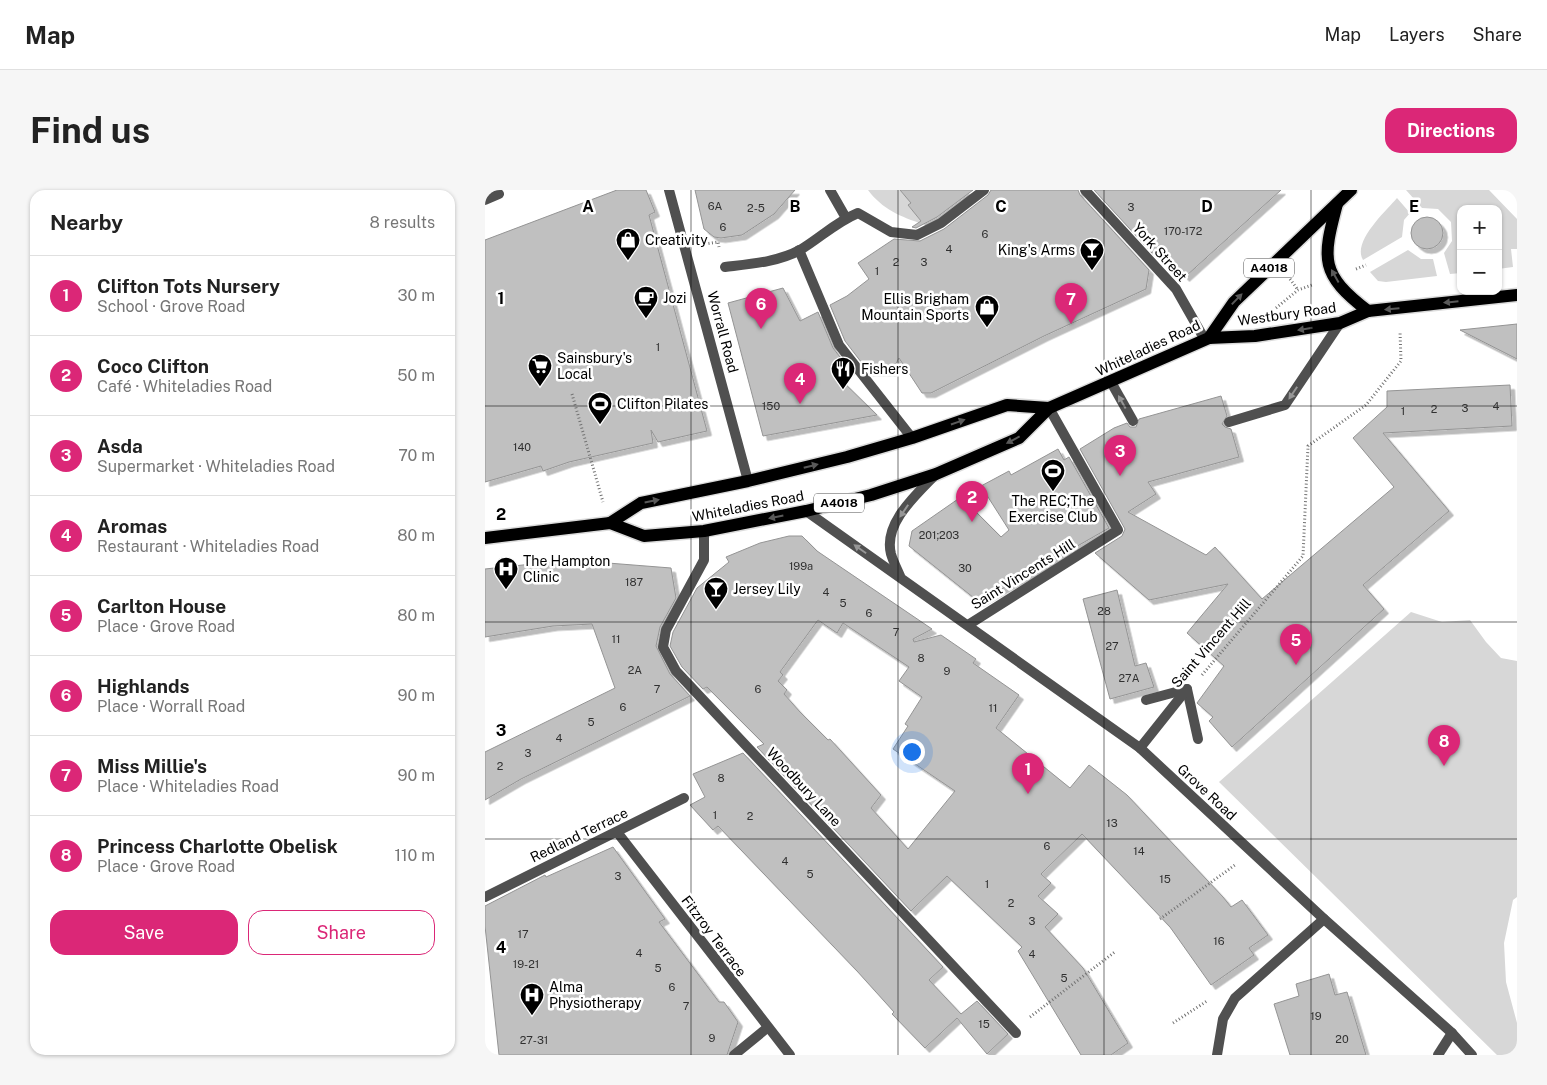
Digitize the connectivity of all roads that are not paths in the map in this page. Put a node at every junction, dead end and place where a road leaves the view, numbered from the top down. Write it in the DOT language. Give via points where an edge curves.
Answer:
graph roads {
  1 [pos="669,190"];
  2 [pos="830,190"];
  3 [pos="983,190"];
  4 [pos="1085,190"];
  5 [pos="1351,190"];
  6 [pos="499,194"];
  7 [pos="485,200"];
  8 [pos="1337,204"];
  9 [pos="847,218"];
  10 [pos="799,250"];
  11 [pos="725,268"];
  12 [pos="1517,295"];
  13 [pos="1368,311"];
  14 [pos="1340,323"];
  15 [pos="1207,339"];
  16 [pos="1111,382"];
  17 [pos="1049,408"];
  18 [pos="1133,421"];
  19 [pos="1229,422"];
  20 [pos="912,438"];
  21 [pos="935,474"];
  22 [pos="748,481"];
  23 [pos="806,511"];
  24 [pos="610,523"];
  25 [pos="704,532"];
  26 [pos="485,538"];
  27 [pos="900,577"];
  28 [pos="968,625"];
  29 [pos="1187,689"];
  30 [pos="1146,700"];
  31 [pos="1198,739"];
  32 [pos="1140,748"];
  33 [pos="684,798"];
  34 [pos="617,832"];
  35 [pos="485,897"];
  36 [pos="1324,919"];
  37 [pos="767,1028"];
  38 [pos="1015,1031"];
  39 [pos="1451,1033"];
  40 [pos="733,1055"];
  41 [pos="790,1055"];
  42 [pos="1217,1055"];
  43 [pos="1438,1055"];
  44 [pos="1473,1055"];
  1 -- 22 [label="street, Worrall Road"];
  2 -- 9 [label="street"];
  3 -- 9 [label="street" via="941,223 917,235 891,232 858,213"];
  4 -- 15 [label="street, York Street" via="1176,289"];
  5 -- 8 [label="main road, Whiteladies Road / A4018"];
  6 -- 7 [label="street"];
  13 -- 8 [label="main road, one-way" via="1347,295 1329,264 1326,246"];
  15 -- 8 [label="main road, Whiteladies Road / A4018, one-way" via="1234,302"];
  9 -- 10 [label="street"];
  10 -- 11 [label="street" via="762,262"];
  10 -- 20 [label="street" via="839,345"];
  12 -- 13 [label="main road, Westbury Road, one-way"];
  13 -- 14 [label="main road, Westbury Road"];
  14 -- 15 [label="main road, Westbury Road, one-way" via="1255,336"];
  14 -- 19 [label="street, one-way" via="1285,405"];
  15 -- 16 [label="main road, Whiteladies Road / A4018"];
  16 -- 17 [label="main road, Whiteladies Road / A4018"];
  18 -- 16 [label="street, one-way"];
  20 -- 17 [label="main road, Whiteladies Road / A4018, one-way" via="1007,405"];
  17 -- 21 [label="main road, Whiteladies Road / A4018, one-way" via="1019,438"];
  17 -- 28 [label="street, Saint Vincents Hill" via="1118,530"];
  22 -- 20 [label="main road, Whiteladies Road / A4018, one-way"];
  21 -- 23 [label="main road, Whiteladies Road / A4018" via="871,495"];
  21 -- 27 [label="street, one-way" via="910,502 893,528 890,552"];
  24 -- 22 [label="main road, Whiteladies Road / A4018, one-way" via="641,503"];
  23 -- 25 [label="main road, Whiteladies Road / A4018, one-way"];
  27 -- 23 [label="street, Grove Road, one-way"];
  24 -- 25 [label="main road, Whiteladies Road / A4018" via="644,536"];
  24 -- 26 [label="main road, Whiteladies Road / A4018"];
  25 -- 38 [label="street, Woodbury Lane" via="703,560 666,630 663,647 668,658"];
  27 -- 28 [label="street, Grove Road"];
  28 -- 32 [label="street, Grove Road"];
  29 -- 30 [label="street"];
  29 -- 31 [label="street"];
  29 -- 32 [label="street, Saint Vincent Hill"];
  32 -- 36 [label="street, Grove Road"];
  33 -- 34 [label="street, Redland Terrace"];
  34 -- 35 [label="street, Redland Terrace"];
  34 -- 37 [label="street, Fitzroy Terrace"];
  36 -- 39 [label="street, Grove Road"];
  36 -- 42 [label="street" via="1235,998 1223,1019"];
  37 -- 40 [label="street"];
  37 -- 41 [label="street, Fitzroy Terrace"];
  39 -- 43 [label="street"];
  39 -- 44 [label="street, Grove Road"];
}
